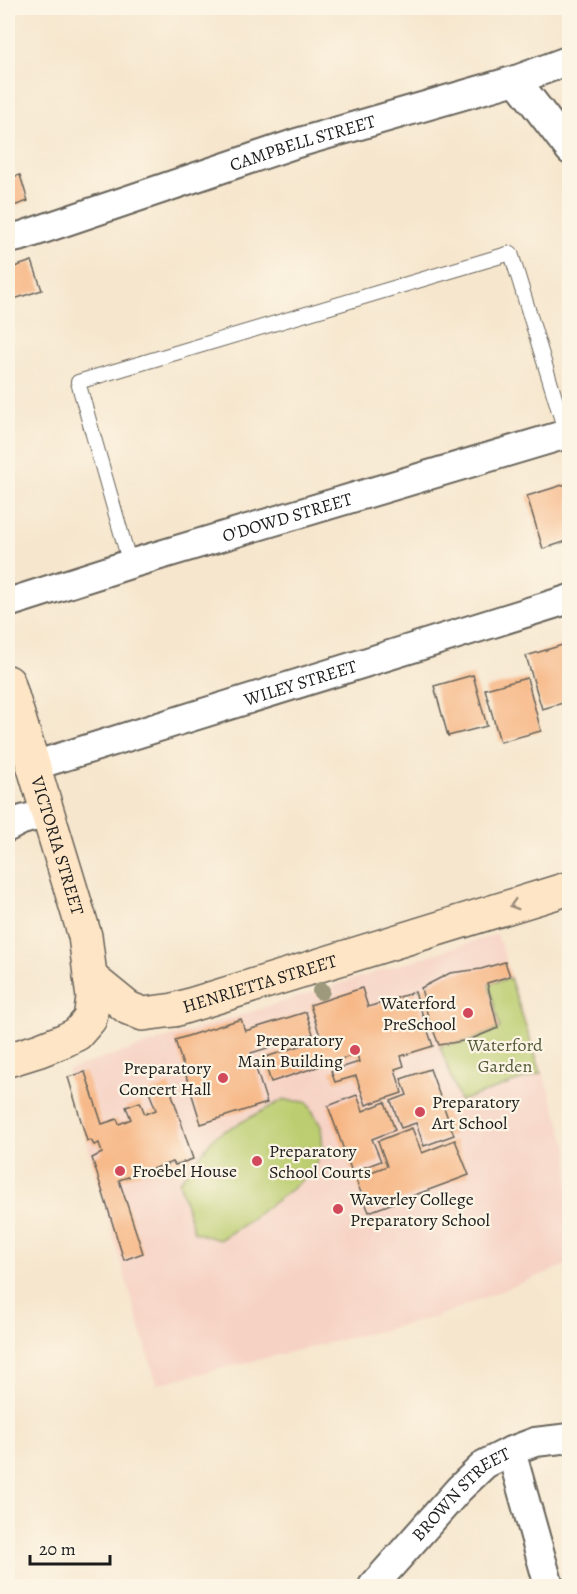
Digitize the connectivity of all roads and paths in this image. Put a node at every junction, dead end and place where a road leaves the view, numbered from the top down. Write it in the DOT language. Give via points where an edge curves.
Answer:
graph roads {
  1 [pos="570,60"];
  2 [pos="516,80"];
  3 [pos="570,150"];
  4 [pos="8,239"];
  5 [pos="568,434"];
  6 [pos="130,564"];
  7 [pos="570,599"];
  8 [pos="8,603"];
  9 [pos="8,682"];
  10 [pos="33,766"];
  11 [pos="48,813"];
  12 [pos="8,827"];
  13 [pos="570,888"];
  14 [pos="90,977"];
  15 [pos="8,1060"];
  16 [pos="570,1438"];
  17 [pos="511,1450"];
  18 [pos="373,1587"];
  19 [pos="549,1587"];
  1 -- 2 [label="street, CAMPBELL STREET"];
  2 -- 3 [label="street"];
  2 -- 4 [label="street, CAMPBELL STREET" via="297,143"];
  5 -- 6 [label="street, O'DOWD STREET"];
  5 -- 6 [label="lane" via="511,253 78,382"];
  6 -- 8 [label="street, O'DOWD STREET"];
  7 -- 10 [label="street, WILEY STREET"];
  9 -- 10 [label="street, VICTORIA STREET"];
  10 -- 11 [label="street, VICTORIA STREET"];
  11 -- 12 [label="street"];
  11 -- 14 [label="street, VICTORIA STREET" via="85,936"];
  13 -- 14 [label="street, HENRIETTA STREET, one-way" via="174,1010 143,1014 128,1008"];
  14 -- 15 [label="street" via="90,1019 78,1034"];
  16 -- 17 [label="street, BROWN STREET" via="535,1442"];
  17 -- 18 [label="street, BROWN STREET" via="485,1464 459,1489"];
  17 -- 19 [label="street"];
}
